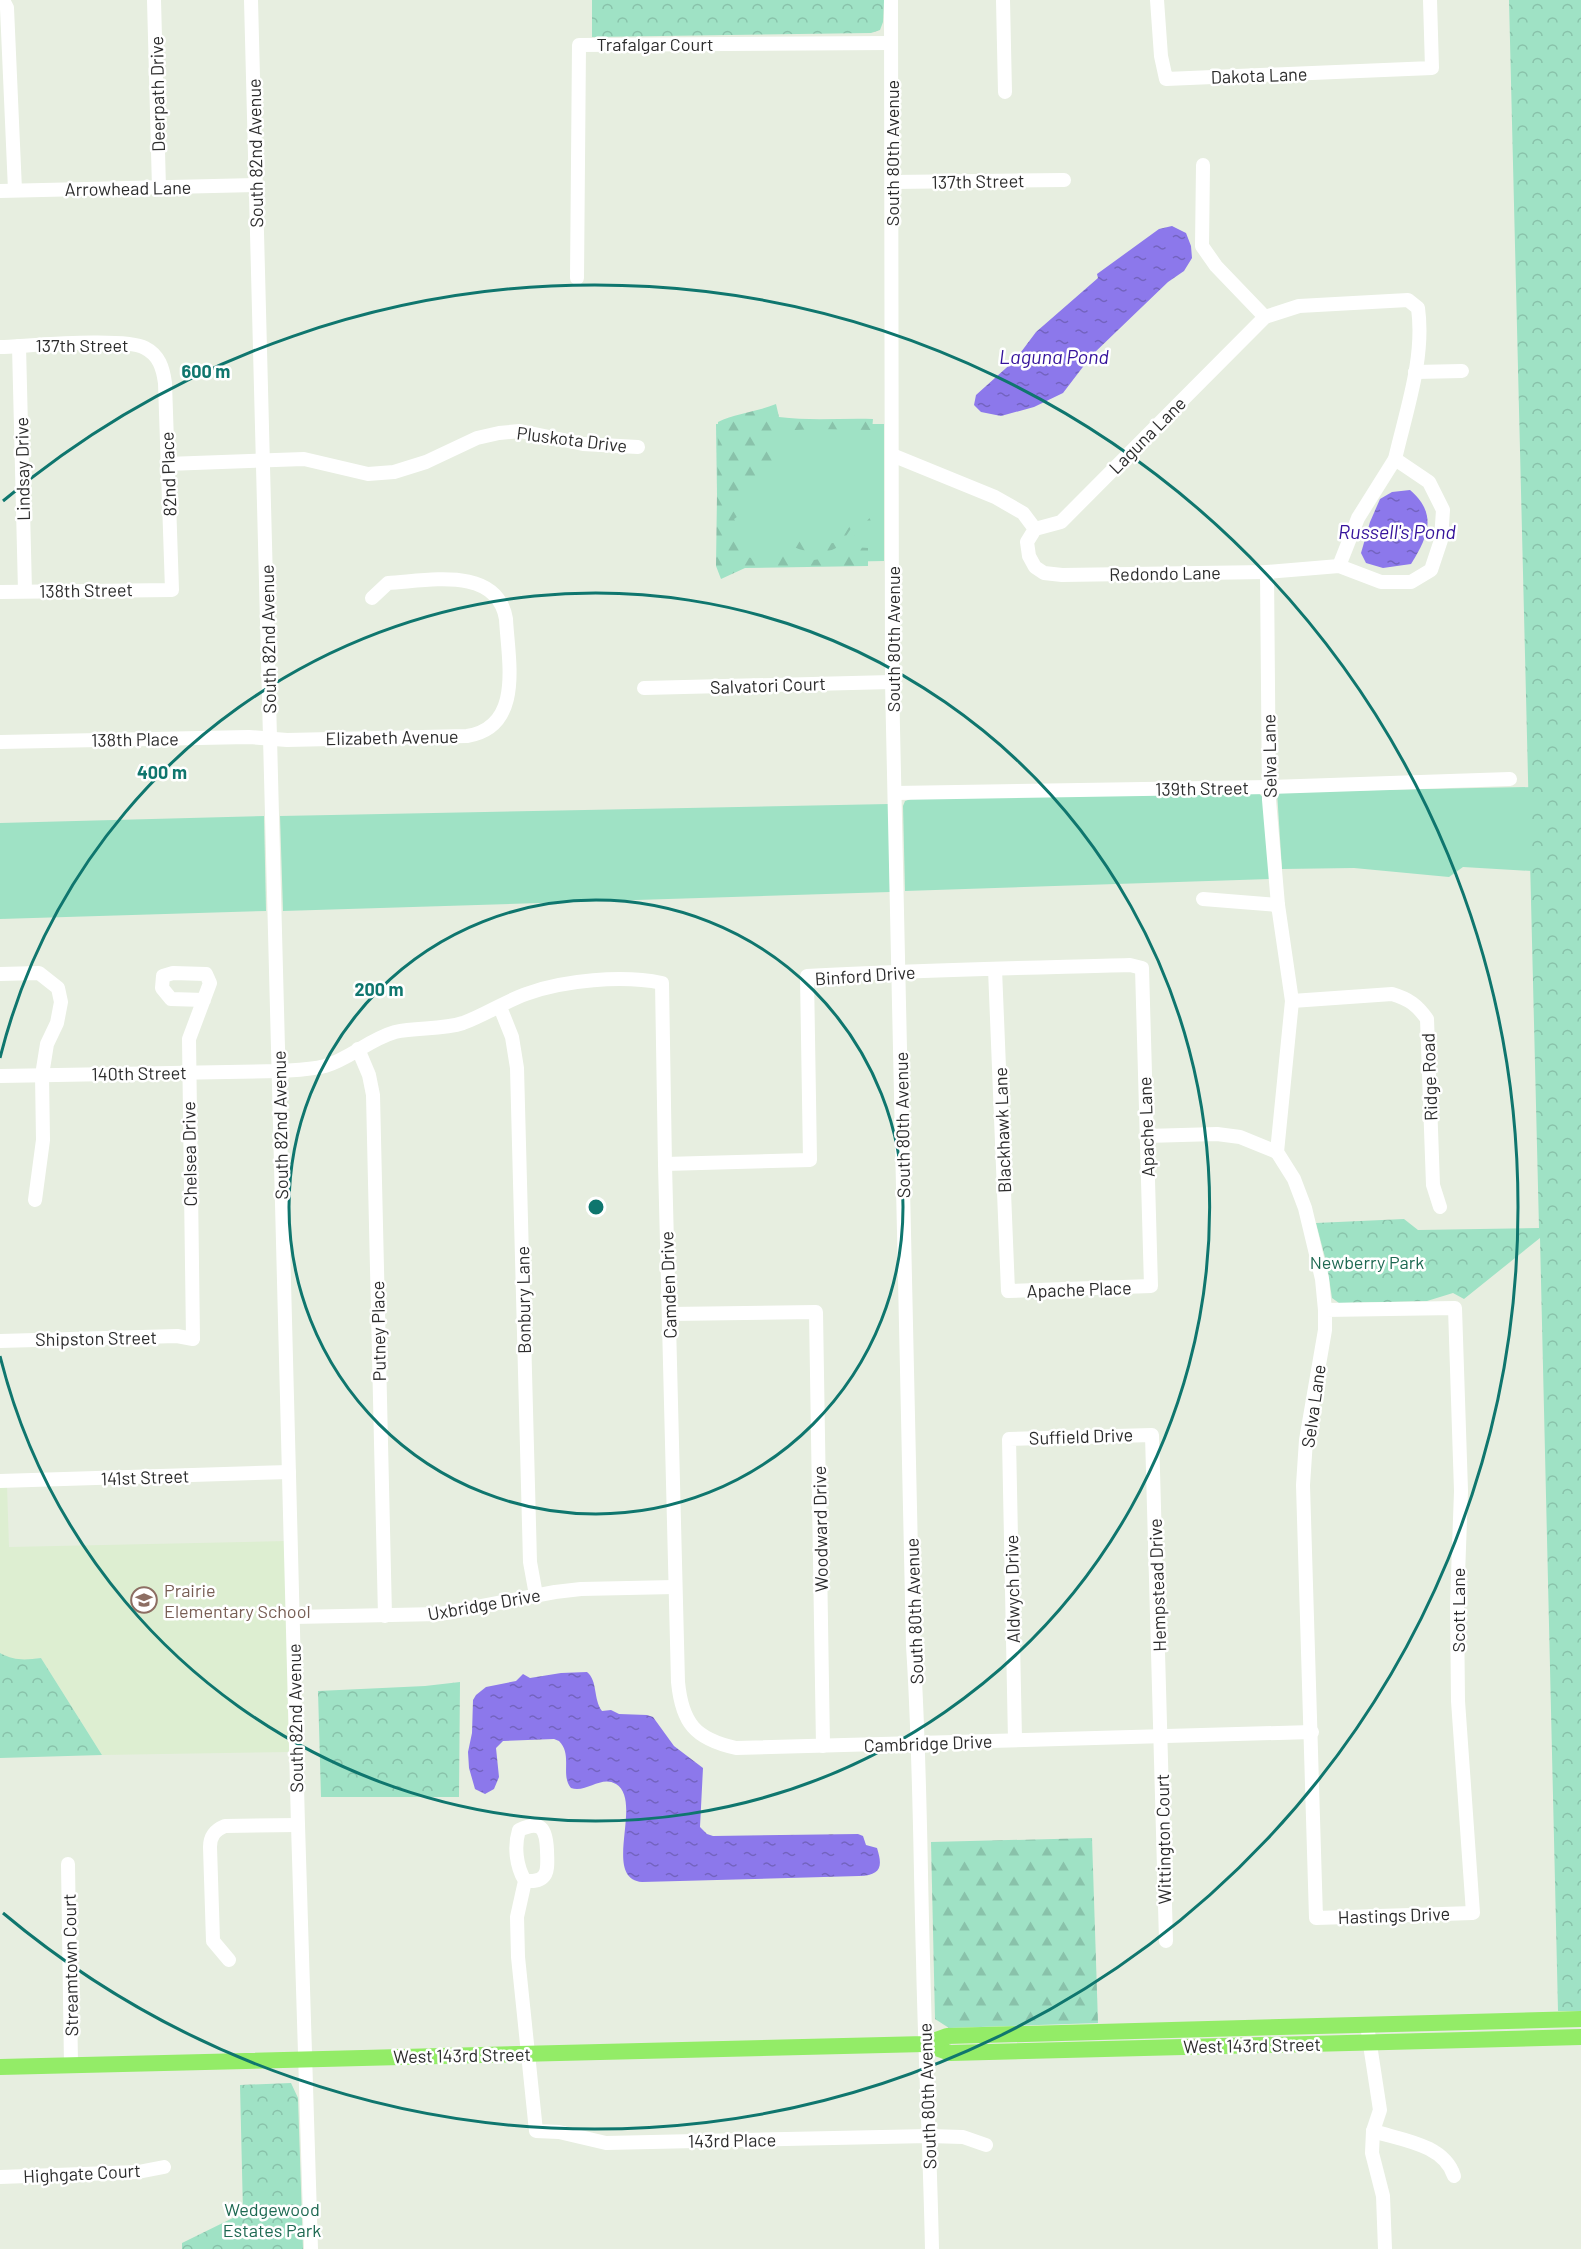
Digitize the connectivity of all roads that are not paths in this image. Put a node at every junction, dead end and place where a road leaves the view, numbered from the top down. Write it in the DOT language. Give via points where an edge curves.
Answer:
graph roads {
  1 [pos="3,0"];
  2 [pos="154,0"];
  3 [pos="251,0"];
  4 [pos="891,0"];
  5 [pos="1003,0"];
  6 [pos="1157,0"];
  7 [pos="1430,0"];
  8 [pos="891,43"];
  9 [pos="1005,92"];
  10 [pos="1203,165"];
  11 [pos="1064,180"];
  12 [pos="892,183"];
  13 [pos="256,185"];
  14 [pos="159,188"];
  15 [pos="15,190"];
  16 [pos="0,191"];
  17 [pos="577,278"];
  18 [pos="1265,316"];
  19 [pos="0,346"];
  20 [pos="19,346"];
  21 [pos="159,360"];
  22 [pos="1462,371"];
  23 [pos="1415,372"];
  24 [pos="638,447"];
  25 [pos="892,455"];
  26 [pos="1395,459"];
  27 [pos="263,462"];
  28 [pos="167,464"];
  29 [pos="1035,529"];
  30 [pos="1339,566"];
  31 [pos="1267,572"];
  32 [pos="172,590"];
  33 [pos="25,591"];
  34 [pos="0,592"];
  35 [pos="372,598"];
  36 [pos="892,682"];
  37 [pos="644,688"];
  38 [pos="269,738"];
  39 [pos="0,742"];
  40 [pos="1510,779"];
  41 [pos="1269,787"];
  42 [pos="895,793"];
  43 [pos="1203,899"];
  44 [pos="1278,905"];
  45 [pos="1142,968"];
  46 [pos="996,969"];
  47 [pos="899,972"];
  48 [pos="0,974"];
  49 [pos="204,1000"];
  50 [pos="1292,1001"];
  51 [pos="500,1007"];
  52 [pos="358,1050"];
  53 [pos="279,1071"];
  54 [pos="188,1072"];
  55 [pos="0,1076"];
  56 [pos="42,1076"];
  57 [pos="1146,1136"];
  58 [pos="1276,1152"];
  59 [pos="664,1164"];
  60 [pos="35,1200"];
  61 [pos="1440,1207"];
  62 [pos="1151,1286"];
  63 [pos="1008,1291"];
  64 [pos="1325,1310"];
  65 [pos="669,1314"];
  66 [pos="192,1339"];
  67 [pos="0,1341"];
  68 [pos="1152,1435"];
  69 [pos="1009,1439"];
  70 [pos="289,1472"];
  71 [pos="0,1481"];
  72 [pos="675,1587"];
  73 [pos="536,1595"];
  74 [pos="385,1616"];
  75 [pos="293,1617"];
  76 [pos="1312,1732"];
  77 [pos="1161,1736"];
  78 [pos="1015,1740"];
  79 [pos="918,1742"];
  80 [pos="823,1746"];
  81 [pos="298,1825"];
  82 [pos="68,1864"];
  83 [pos="525,1881"];
  84 [pos="1473,1913"];
  85 [pos="1316,1918"];
  86 [pos="1166,1941"];
  87 [pos="229,1960"];
  88 [pos="1581,2019"];
  89 [pos="1367,2025"];
  90 [pos="1581,2037"];
  91 [pos="1370,2042"];
  92 [pos="925,2044"];
  93 [pos="529,2054"];
  94 [pos="305,2059"];
  95 [pos="71,2065"];
  96 [pos="0,2067"];
  97 [pos="1373,2132"];
  98 [pos="929,2136"];
  99 [pos="986,2145"];
  100 [pos="164,2167"];
  101 [pos="0,2176"];
  102 [pos="1454,2176"];
  103 [pos="311,2249"];
  104 [pos="932,2249"];
  105 [pos="1385,2249"];
  1 -- 15 [label="street" via="7,8"];
  2 -- 14 [label="street, Deerpath Drive"];
  3 -- 13 [label="street, South 82nd Avenue"];
  4 -- 8 [label="street, South 80th Avenue"];
  5 -- 9 [label="street"];
  6 -- 7 [label="street, Dakota Lane" via="1166,79 1432,68"];
  8 -- 12 [label="street, South 80th Avenue"];
  8 -- 17 [label="street, Trafalgar Court" via="579,45"];
  10 -- 18 [label="street" via="1202,246 1215,266"];
  11 -- 12 [label="street, 137th Street"];
  12 -- 25 [label="street, South 80th Avenue"];
  13 -- 14 [label="street, Arrowhead Lane"];
  13 -- 27 [label="street, South 82nd Avenue"];
  14 -- 15 [label="street, Arrowhead Lane"];
  15 -- 16 [label="street, Arrowhead Lane"];
  18 -- 23 [label="street, Laguna Lane" via="1299,306 1408,300 1419,308 1421,327"];
  18 -- 29 [label="street, Laguna Lane" via="1061,522"];
  19 -- 20 [label="street, 137th Street"];
  20 -- 21 [label="street, 137th Street" via="124,343 145,348"];
  20 -- 33 [label="street, Lindsay Drive"];
  21 -- 28 [label="street, 82nd Place" via="165,383"];
  22 -- 23 [label="street"];
  23 -- 26 [label="street"];
  24 -- 27 [label="street, Pluskota Drive" via="583,444 520,430 477,438 394,472 368,474 304,459"];
  25 -- 29 [label="street" via="995,496 1023,513"];
  25 -- 36 [label="street, South 80th Avenue"];
  26 -- 30 [label="street" via="1358,518"];
  26 -- 30 [label="street, Redondo Lane" via="1429,482 1443,510 1441,540 1431,570 1411,582 1381,582"];
  27 -- 28 [label="street, Pluskota Drive"];
  27 -- 38 [label="street, South 82nd Avenue"];
  28 -- 32 [label="street, 82nd Place"];
  29 -- 31 [label="street, Redondo Lane" via="1027,542 1029,556 1044,573"];
  30 -- 31 [label="street, Redondo Lane"];
  31 -- 41 [label="street, Selva Lane"];
  32 -- 33 [label="street, 138th Street"];
  33 -- 34 [label="street, 138th Street"];
  35 -- 38 [label="street, Elizabeth Avenue" via="388,583 460,580 482,584 496,596 506,619 509,691 502,716 483,731 467,736"];
  36 -- 37 [label="street, Salvatori Court"];
  36 -- 42 [label="street, South 80th Avenue"];
  38 -- 39 [label="street, 138th Place"];
  38 -- 53 [label="street, South 82nd Avenue"];
  40 -- 41 [label="street, 139th Street"];
  41 -- 42 [label="street, 139th Street"];
  41 -- 44 [label="street, Selva Lane"];
  42 -- 47 [label="street, South 80th Avenue"];
  43 -- 44 [label="street"];
  44 -- 50 [label="street, Selva Lane"];
  45 -- 46 [label="street, Binford Drive" via="1130,965"];
  45 -- 57 [label="street, Apache Lane"];
  46 -- 47 [label="street, Binford Drive"];
  46 -- 63 [label="street, Blackhawk Lane"];
  47 -- 59 [label="street, Binford Drive" via="807,976 810,1160"];
  47 -- 79 [label="street, South 80th Avenue"];
  48 -- 56 [label="street" via="39,973 58,988 61,1002 47,1044"];
  49 -- 49 [label="street, Chelsea Drive" via="171,999 162,988 163,976 206,974 210,983"];
  49 -- 54 [label="street, Chelsea Drive" via="189,1039"];
  50 -- 58 [label="street, Selva Lane"];
  50 -- 61 [label="street, Ridge Road" via="1392,994 1407,998 1427,1019 1433,1185"];
  51 -- 52 [label="street" via="461,1023 395,1032"];
  51 -- 59 [label="street, Camden Drive" via="528,993 559,985 646,980 662,983"];
  51 -- 73 [label="street, Bonbury Lane" via="512,1037 517,1068 530,1562"];
  52 -- 53 [label="street" via="325,1066"];
  52 -- 74 [label="street, Putney Place" via="373,1095"];
  53 -- 54 [label="street, 140th Street"];
  53 -- 70 [label="street, South 82nd Avenue"];
  54 -- 56 [label="street, 140th Street"];
  54 -- 66 [label="street, Chelsea Drive"];
  55 -- 56 [label="street, 140th Street"];
  56 -- 60 [label="street" via="42,1140"];
  57 -- 58 [label="street" via="1228,1135"];
  57 -- 62 [label="street, Apache Lane"];
  58 -- 64 [label="street, Selva Lane" via="1294,1179 1305,1208 1322,1279"];
  59 -- 65 [label="street, Camden Drive"];
  62 -- 63 [label="street, Apache Place"];
  64 -- 76 [label="street, Selva Lane" via="1306,1440 1304,1485"];
  64 -- 84 [label="street, Scott Lane" via="1455,1308 1460,1469 1458,1701"];
  65 -- 72 [label="street, Camden Drive"];
  65 -- 80 [label="street, Woodward Drive" via="816,1312"];
  66 -- 67 [label="street, Shipston Street" via="177,1336"];
  68 -- 69 [label="street, Suffield Drive"];
  68 -- 77 [label="street, Hempstead Drive"];
  69 -- 78 [label="street, Aldwych Drive"];
  70 -- 71 [label="street, 141st Street"];
  70 -- 75 [label="street, South 82nd Avenue"];
  72 -- 73 [label="street, Uxbridge Drive" via="581,1589"];
  72 -- 80 [label="street, Cambridge Drive" via="679,1696 691,1726 715,1743 736,1748"];
  73 -- 74 [label="street, Uxbridge Drive" via="440,1614"];
  74 -- 75 [label="street, Uxbridge Drive"];
  75 -- 81 [label="street, South 82nd Avenue"];
  76 -- 77 [label="street, Cambridge Drive"];
  76 -- 85 [label="street, Selva Lane"];
  77 -- 78 [label="street, Cambridge Drive"];
  77 -- 86 [label="street, Wittington Court"];
  78 -- 79 [label="street, Cambridge Drive"];
  79 -- 80 [label="street, Cambridge Drive"];
  79 -- 92 [label="street, South 80th Avenue"];
  81 -- 87 [label="street" via="225,1826 212,1836 213,1941"];
  81 -- 94 [label="street, South 82nd Avenue"];
  82 -- 95 [label="street, Streamtown Court"];
  83 -- 83 [label="street" via="518,1870 516,1839 519,1830 538,1826 544,1829 546,1837 547,1872 534,1881"];
  83 -- 93 [label="street" via="518,1917 518,1957"];
  84 -- 85 [label="street, Hastings Drive"];
  88 -- 89 [label="main road, West 143rd Street"];
  89 -- 91 [label="street"];
  89 -- 92 [label="main road, West 143rd Street" via="947,2036"];
  90 -- 91 [label="main road, West 143rd Street"];
  91 -- 92 [label="main road, West 143rd Street" via="950,2053"];
  91 -- 97 [label="street" via="1380,2110"];
  92 -- 93 [label="main road, West 143rd Street"];
  92 -- 98 [label="street, South 80th Avenue"];
  93 -- 94 [label="main road, West 143rd Street"];
  93 -- 98 [label="street, 143rd Place" via="536,2132 559,2132 606,2143"];
  94 -- 95 [label="main road, West 143rd Street"];
  94 -- 103 [label="street, South 82nd Avenue"];
  95 -- 96 [label="main road, West 143rd Street"];
  97 -- 102 [label="street" via="1444,2156"];
  97 -- 105 [label="street" via="1372,2154 1383,2196"];
  98 -- 99 [label="street, 143rd Place" via="963,2137"];
  98 -- 104 [label="street, South 80th Avenue"];
  100 -- 101 [label="street, Highgate Court" via="138,2172"];
}
